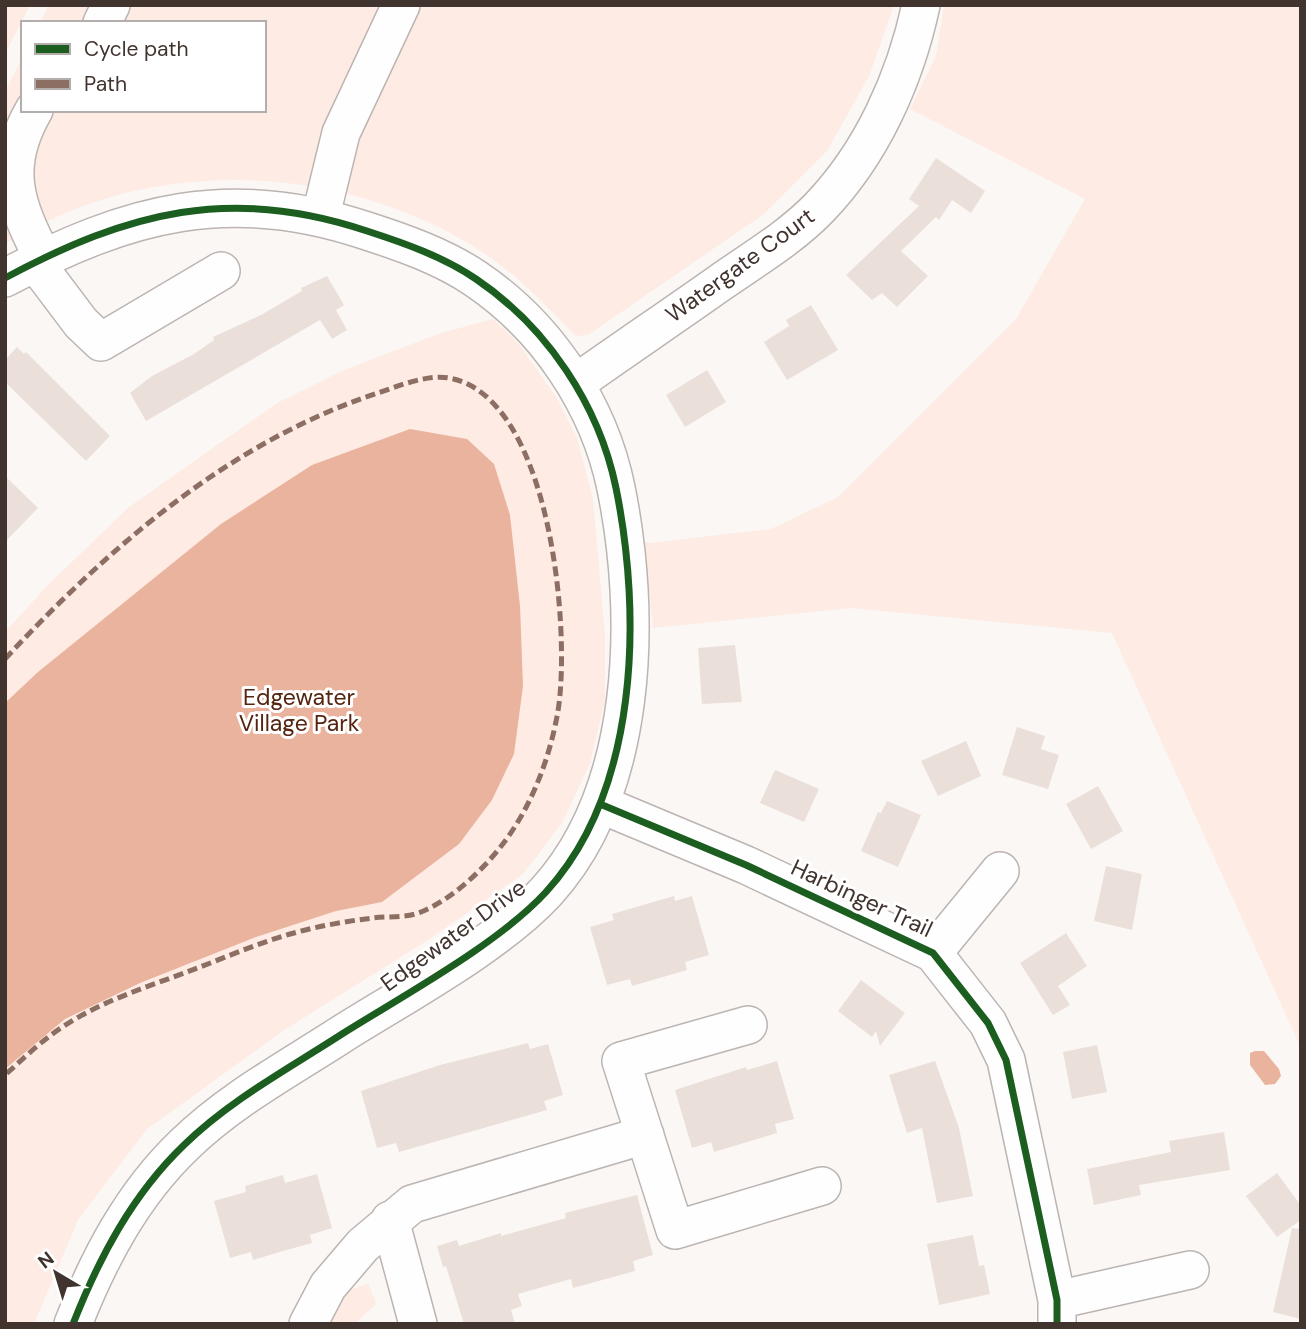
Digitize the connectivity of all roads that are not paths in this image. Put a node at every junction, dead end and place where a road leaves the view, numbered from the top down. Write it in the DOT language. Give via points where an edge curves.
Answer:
graph roads {
  1 [pos="111,5"];
  2 [pos="401,5"];
  3 [pos="921,5"];
  4 [pos="103,21"];
  5 [pos="33,112"];
  6 [pos="321,215"];
  7 [pos="28,266"];
  8 [pos="221,271"];
  9 [pos="576,383"];
  10 [pos="600,804"];
  11 [pos="1000,871"];
  12 [pos="933,953"];
  13 [pos="748,1025"];
  14 [pos="645,1135"];
  15 [pos="822,1186"];
  16 [pos="390,1220"];
  17 [pos="1190,1270"];
  18 [pos="1057,1312"];
  19 [pos="73,1324"];
  20 [pos="308,1324"];
  21 [pos="418,1324"];
  1 -- 4 [label="street"];
  2 -- 6 [label="street" via="341,134"];
  3 -- 9 [label="street, Watergate Court" via="913,43 888,107 819,208 765,253"];
  5 -- 7 [label="street" via="16,152 14,187"];
  6 -- 7 [label="street, Edgewater Drive" via="231,207 166,213 78,240"];
  6 -- 9 [label="street, Edgewater Drive" via="410,245 476,278 533,328"];
  7 -- 8 [label="street" via="101,342"];
  9 -- 10 [label="street, Edgewater Drive" via="609,451 624,528 630,602 618,749"];
  10 -- 12 [label="street, Harbinger Trail" via="746,865"];
  10 -- 19 [label="street, Edgewater Drive" via="575,853 520,916 228,1108 183,1147 111,1239"];
  11 -- 12 [label="street"];
  12 -- 18 [label="street, Harbinger Trail" via="988,1023 1006,1060"];
  13 -- 14 [label="street" via="621,1061"];
  14 -- 15 [label="street" via="675,1230"];
  14 -- 16 [label="street" via="412,1203"];
  16 -- 20 [label="street" via="328,1286"];
  16 -- 21 [label="street"];
  17 -- 18 [label="street"];
}
